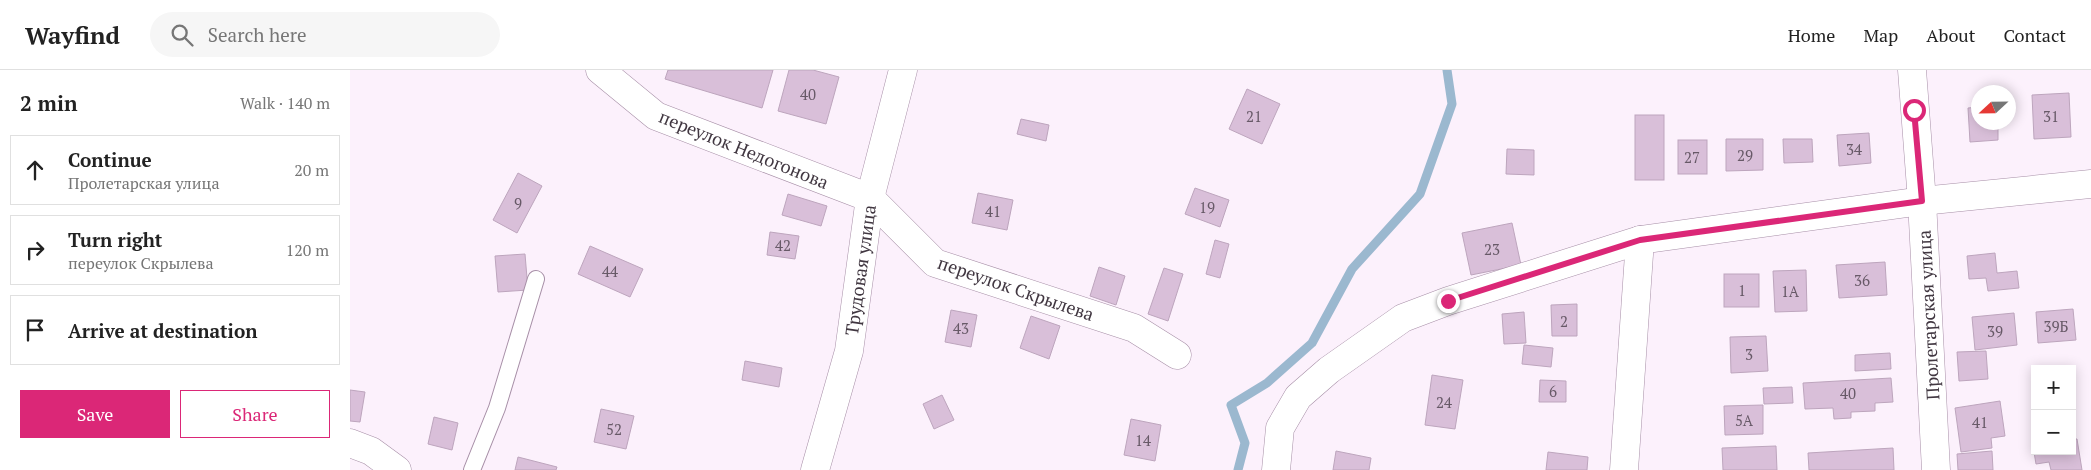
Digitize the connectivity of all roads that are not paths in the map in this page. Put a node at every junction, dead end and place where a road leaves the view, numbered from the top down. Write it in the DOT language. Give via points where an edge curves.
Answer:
graph roads {
  1 [pos="600,70"];
  2 [pos="903,70"];
  3 [pos="1912,70"];
  4 [pos="2091,184"];
  5 [pos="870,198"];
  6 [pos="1922,201"];
  7 [pos="1640,240"];
  8 [pos="536,279"];
  9 [pos="1177,355"];
  10 [pos="350,443"];
  11 [pos="397,470"];
  12 [pos="472,470"];
  13 [pos="815,470"];
  14 [pos="1276,470"];
  15 [pos="1624,470"];
  16 [pos="1936,470"];
  1 -- 5 [label="street, переулок Недогонова" via="656,116"];
  2 -- 5 [label="street, Трудовая улица"];
  3 -- 6 [label="street, Пролетарская улица"];
  4 -- 6 [label="street"];
  5 -- 9 [label="street, переулок Скрылева" via="936,263 1134,328"];
  5 -- 13 [label="street, Трудовая улица" via="848,351"];
  6 -- 7 [label="street"];
  6 -- 16 [label="street, Пролетарская улица"];
  7 -- 14 [label="street" via="1403,318 1329,370 1298,398 1280,428"];
  7 -- 15 [label="street"];
  8 -- 12 [label="lane" via="497,408"];
  10 -- 11 [label="street" via="371,451"];
}
